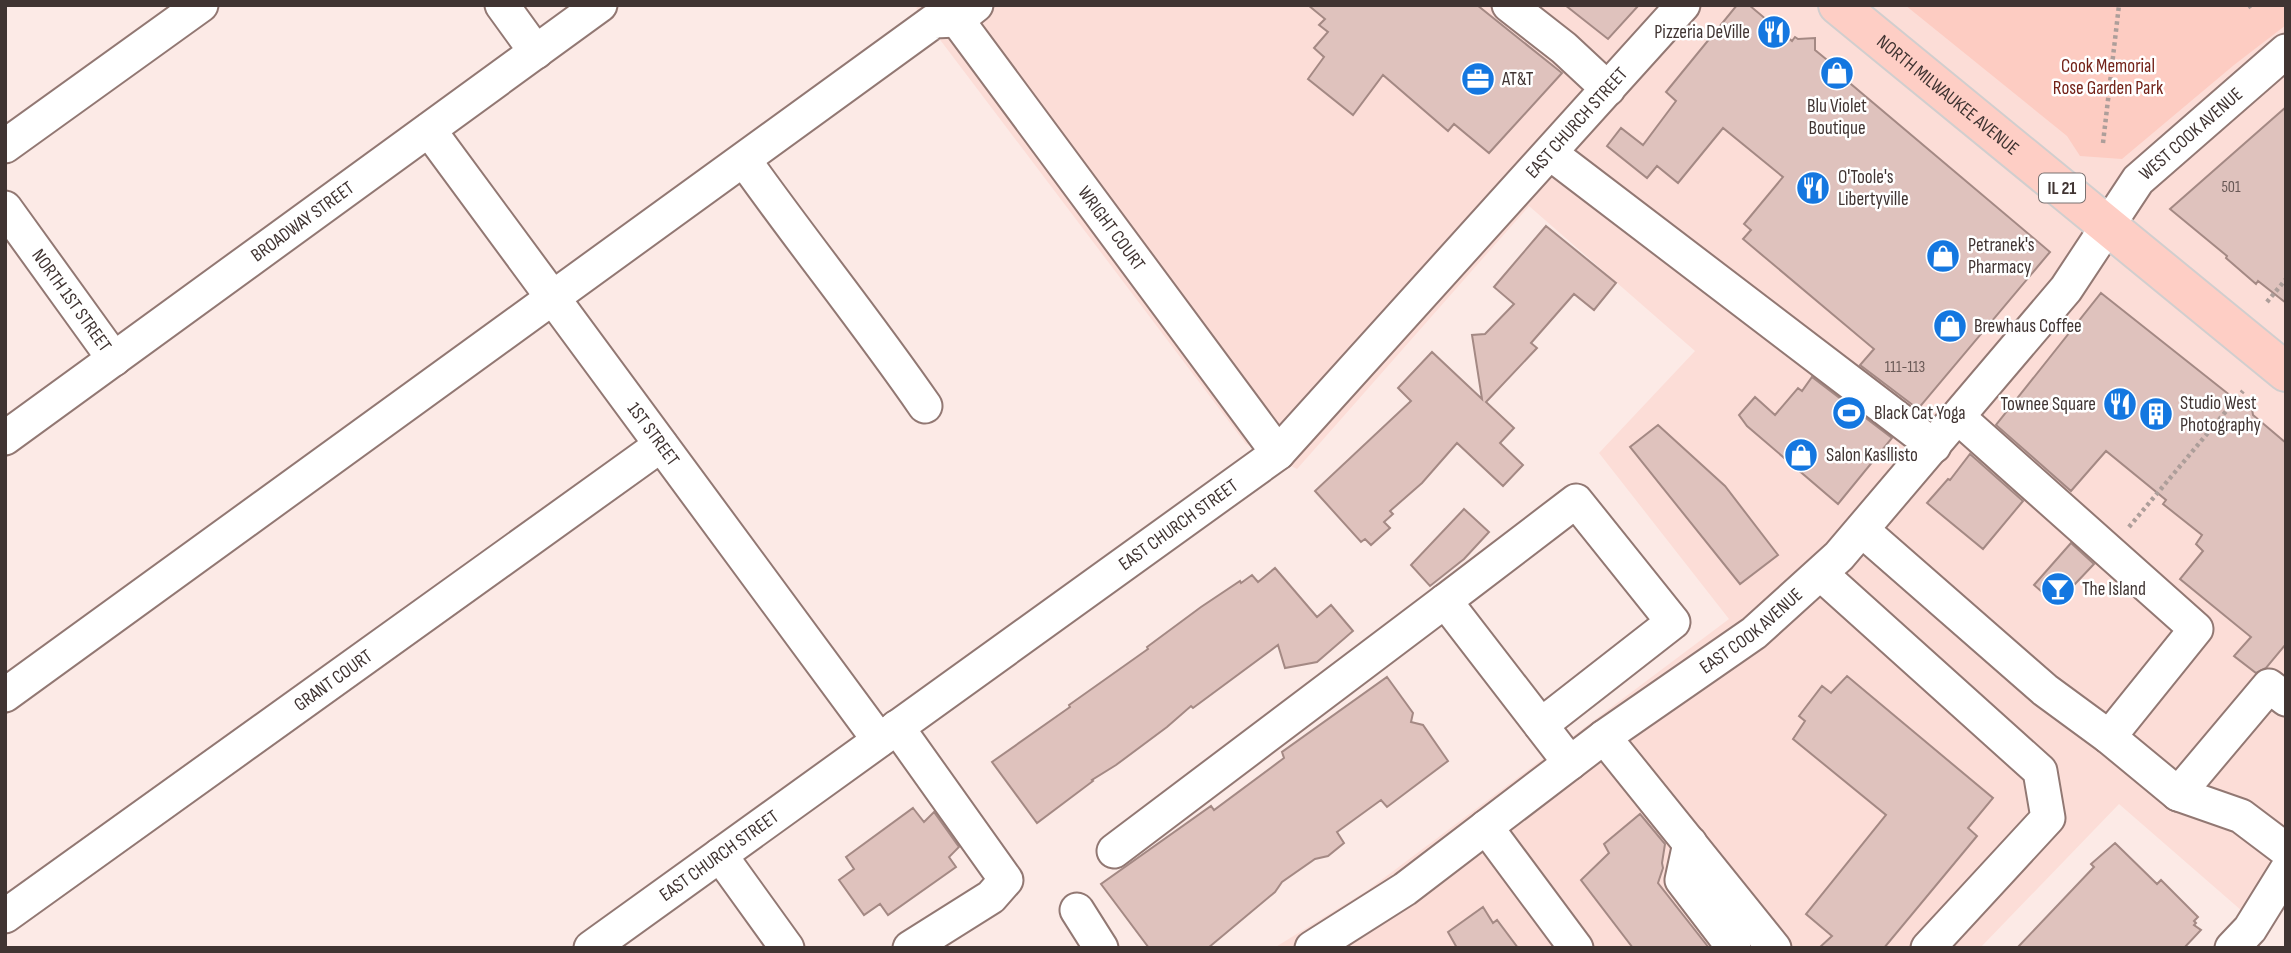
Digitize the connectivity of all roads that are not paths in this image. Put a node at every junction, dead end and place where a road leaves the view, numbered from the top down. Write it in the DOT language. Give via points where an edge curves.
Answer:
graph roads {
  1 [pos="502,5"];
  2 [pos="600,5"];
  3 [pos="1509,5"];
  4 [pos="1683,5"];
  5 [pos="1838,5"];
  6 [pos="191,8"];
  7 [pos="960,10"];
  8 [pos="2286,51"];
  9 [pos="536,52"];
  10 [pos="1608,89"];
  11 [pos="429,130"];
  12 [pos="5,146"];
  13 [pos="1550,153"];
  14 [pos="744,160"];
  15 [pos="5,208"];
  16 [pos="2108,226"];
  17 [pos="553,299"];
  18 [pos="114,359"];
  19 [pos="2286,372"];
  20 [pos="925,406"];
  21 [pos="1958,416"];
  22 [pos="5,438"];
  23 [pos="661,445"];
  24 [pos="1934,446"];
  25 [pos="1278,453"];
  26 [pos="1862,530"];
  27 [pos="1821,574"];
  28 [pos="1445,601"];
  29 [pos="5,695"];
  30 [pos="2286,699"];
  31 [pos="1541,725"];
  32 [pos="888,734"];
  33 [pos="1604,737"];
  34 [pos="2109,737"];
  35 [pos="1570,763"];
  36 [pos="2178,794"];
  37 [pos="1486,827"];
  38 [pos="1690,843"];
  39 [pos="1114,850"];
  40 [pos="2286,850"];
  41 [pos="720,855"];
  42 [pos="2286,872"];
  43 [pos="1077,910"];
  44 [pos="5,916"];
  45 [pos="1347,939"];
  46 [pos="591,948"];
  47 [pos="787,948"];
  48 [pos="910,948"];
  49 [pos="1101,948"];
  50 [pos="1312,948"];
  51 [pos="1576,948"];
  52 [pos="1734,948"];
  53 [pos="1774,948"];
  54 [pos="1928,948"];
  55 [pos="2232,948"];
  1 -- 9 [label="street"];
  2 -- 9 [label="street, BROADWAY STREET"];
  3 -- 10 [label="street"];
  4 -- 10 [label="street, EAST CHURCH STREET"];
  5 -- 16 [label="main road, NORTH MILWAUKEE AVENUE / IL 21"];
  6 -- 12 [label="street"];
  7 -- 14 [label="street" via="934,21"];
  7 -- 25 [label="street, WRIGHT COURT"];
  8 -- 16 [label="street, WEST COOK AVENUE" via="2138,180"];
  9 -- 11 [label="street, BROADWAY STREET"];
  10 -- 13 [label="street, EAST CHURCH STREET"];
  11 -- 17 [label="street, 1ST STREET"];
  11 -- 18 [label="street, BROADWAY STREET"];
  13 -- 24 [label="street"];
  13 -- 25 [label="street, EAST CHURCH STREET"];
  14 -- 17 [label="street"];
  14 -- 20 [label="street"];
  15 -- 18 [label="street, NORTH 1ST STREET"];
  16 -- 19 [label="main road, NORTH MILWAUKEE AVENUE / IL 21"];
  16 -- 21 [label="street, EAST COOK AVENUE" via="2066,289"];
  17 -- 23 [label="street, 1ST STREET"];
  17 -- 29 [label="street"];
  18 -- 22 [label="street, BROADWAY STREET"];
  21 -- 24 [label="street, EAST COOK AVENUE"];
  21 -- 34 [label="street" via="2196,629"];
  23 -- 32 [label="street, 1ST STREET"];
  23 -- 44 [label="street, GRANT COURT"];
  24 -- 26 [label="street, EAST COOK AVENUE"];
  25 -- 32 [label="street, EAST CHURCH STREET"];
  26 -- 27 [label="street, EAST COOK AVENUE"];
  26 -- 34 [label="street" via="2045,690"];
  27 -- 33 [label="street, EAST COOK AVENUE" via="1754,633"];
  27 -- 54 [label="street" via="2040,771 2048,818"];
  28 -- 31 [label="street"];
  28 -- 31 [label="street" via="1576,501 1673,622"];
  28 -- 39 [label="street"];
  30 -- 36 [label="street" via="2269,686"];
  31 -- 35 [label="street"];
  32 -- 41 [label="street, EAST CHURCH STREET"];
  32 -- 48 [label="street, 1ST STREET" via="1006,880 991,897"];
  33 -- 35 [label="street, EAST COOK AVENUE"];
  33 -- 38 [label="street"];
  34 -- 36 [label="street"];
  35 -- 37 [label="street, EAST COOK AVENUE"];
  36 -- 40 [label="street" via="2241,816"];
  37 -- 45 [label="street, EAST COOK AVENUE"];
  37 -- 51 [label="street"];
  38 -- 52 [label="street" via="1682,880"];
  38 -- 53 [label="street"];
  41 -- 46 [label="street, EAST CHURCH STREET"];
  41 -- 47 [label="street"];
  42 -- 55 [label="street" via="2250,929"];
  43 -- 49 [label="street"];
  45 -- 50 [label="street, EAST COOK AVENUE"];
}
